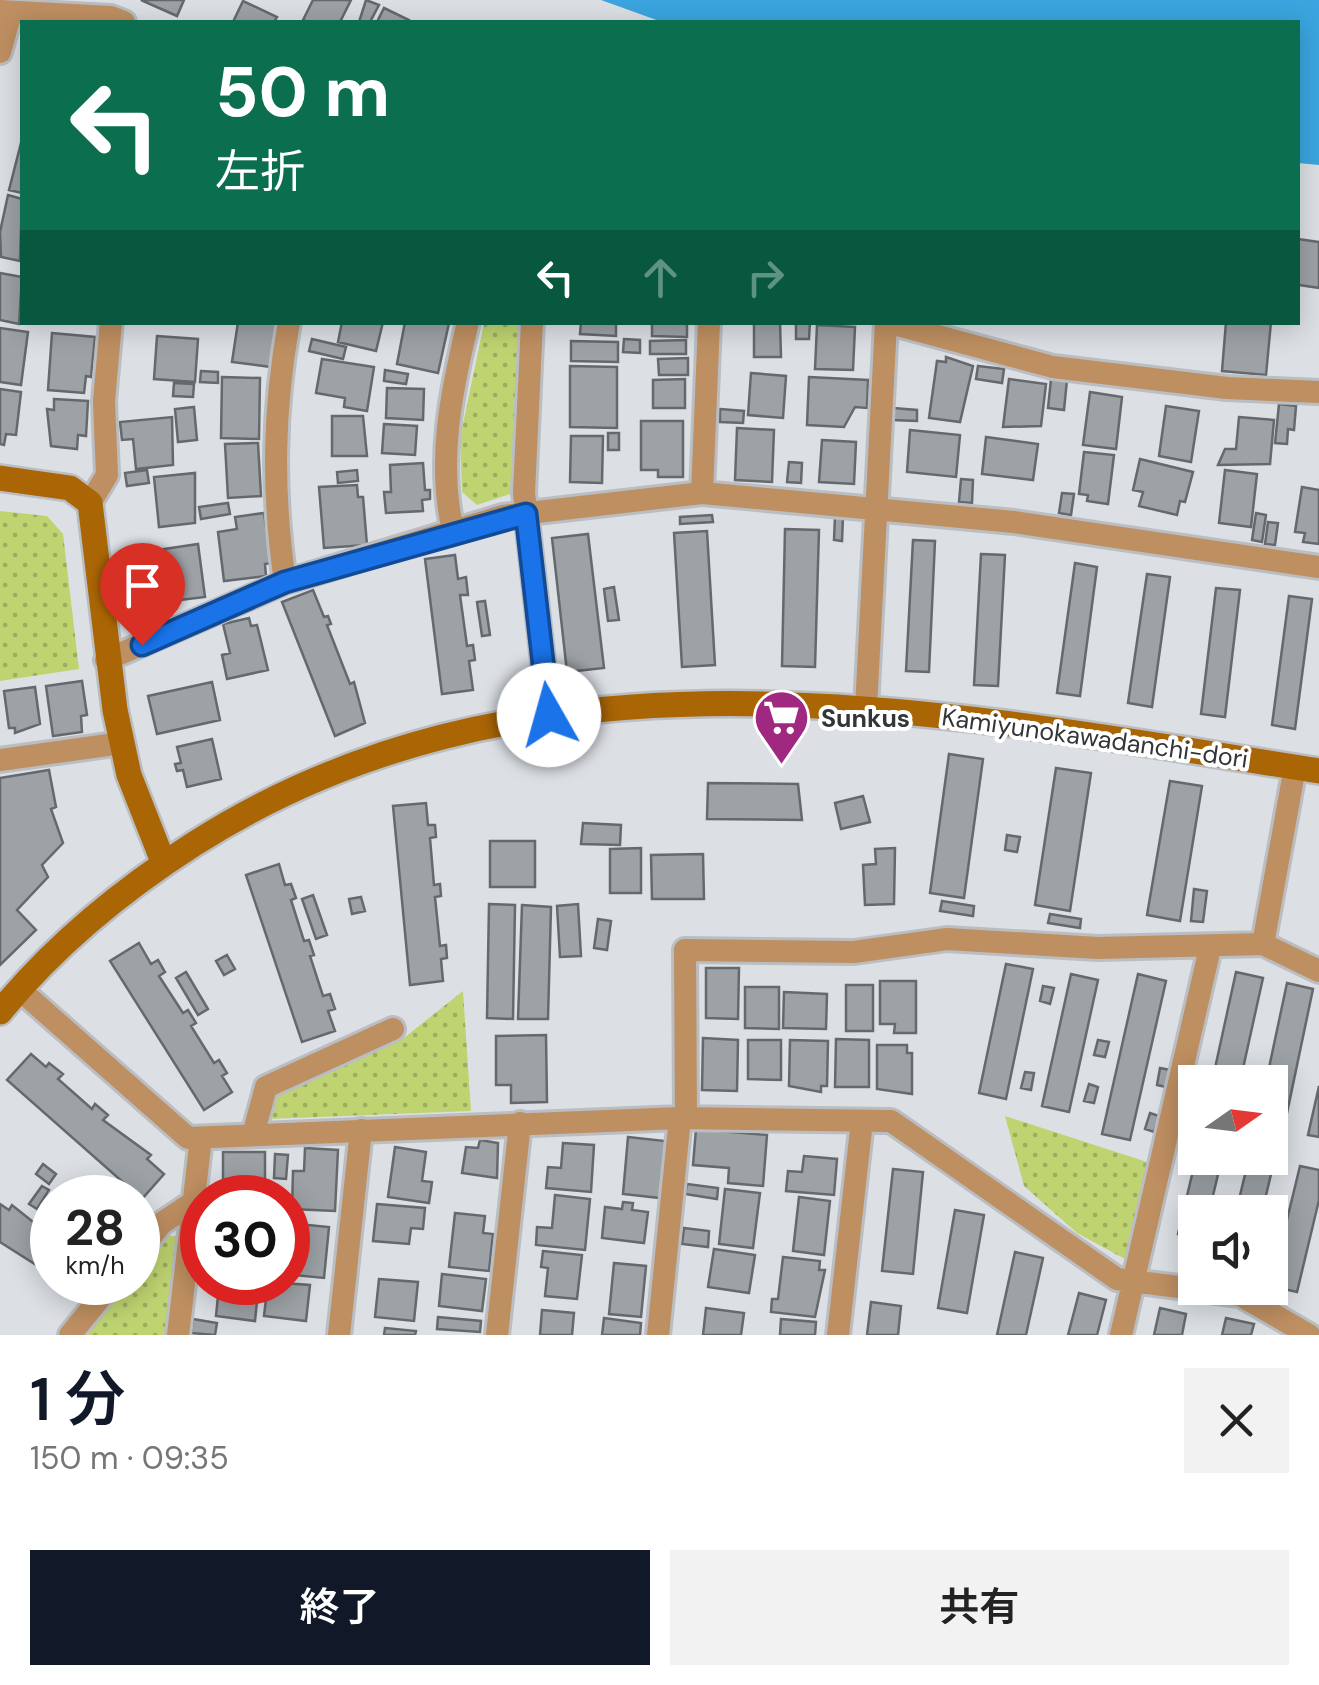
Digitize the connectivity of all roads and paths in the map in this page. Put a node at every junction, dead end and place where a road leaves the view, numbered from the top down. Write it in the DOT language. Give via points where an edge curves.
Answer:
graph roads {
  1 [pos="5,12"];
  2 [pos="119,20"];
  3 [pos="0,52"];
  4 [pos="111,325"];
  5 [pos="290,325"];
  6 [pos="467,325"];
  7 [pos="532,325"];
  8 [pos="709,325"];
  9 [pos="886,325"];
  10 [pos="894,325"];
  11 [pos="1319,392"];
  12 [pos="0,478"];
  13 [pos="702,493"];
  14 [pos="90,502"];
  15 [pos="876,508"];
  16 [pos="526,514"];
  17 [pos="452,531"];
  18 [pos="1319,566"];
  19 [pos="285,582"];
  20 [pos="106,660"];
  21 [pos="866,708"];
  22 [pos="549,715"];
  23 [pos="122,743"];
  24 [pos="0,760"];
  25 [pos="1307,769"];
  26 [pos="164,864"];
  27 [pos="1263,944"];
  28 [pos="1210,948"];
  29 [pos="1319,971"];
  30 [pos="19,989"];
  31 [pos="0,1012"];
  32 [pos="393,1029"];
  33 [pos="683,1118"];
  34 [pos="862,1121"];
  35 [pos="520,1123"];
  36 [pos="361,1130"];
  37 [pos="253,1135"];
  38 [pos="200,1138"];
  39 [pos="195,1175"];
  40 [pos="1136,1282"];
  41 [pos="94,1305"];
  42 [pos="181,1305"];
  43 [pos="70,1335"];
  44 [pos="178,1335"];
  45 [pos="338,1335"];
  46 [pos="497,1335"];
  47 [pos="658,1335"];
  48 [pos="838,1335"];
  49 [pos="1121,1335"];
  50 [pos="1309,1335"];
  1 -- 2 [label="street"];
  1 -- 3 [label="street"];
  4 -- 14 [label="street" via="107,475"];
  5 -- 19 [label="street" via="274,420 275,512"];
  6 -- 17 [label="street" via="443,475"];
  7 -- 16 [label="street"];
  8 -- 13 [label="street"];
  9 -- 15 [label="street"];
  10 -- 11 [label="street" via="1053,367"];
  12 -- 14 [label="street" via="70,488"];
  13 -- 15 [label="street"];
  13 -- 16 [label="street"];
  14 -- 20 [label="street"];
  15 -- 18 [label="street" via="1117,534"];
  15 -- 21 [label="street"];
  16 -- 17 [label="street"];
  16 -- 22 [label="street"];
  17 -- 19 [label="street"];
  19 -- 20 [label="street"];
  20 -- 23 [label="street"];
  21 -- 22 [label="street, Kamiyunokawadanchi-dori" via="707,703"];
  21 -- 25 [label="street, Kamiyunokawadanchi-dori" via="1090,733"];
  22 -- 26 [label="street, Kamiyunokawadanchi-dori" via="419,742 340,768 226,823"];
  23 -- 24 [label="street"];
  23 -- 26 [label="street"];
  25 -- 27 [label="street"];
  26 -- 30 [label="street, Kamiyunokawadanchi-dori" via="118,897"];
  27 -- 28 [label="street"];
  27 -- 29 [label="street"];
  28 -- 33 [label="street" via="947,940 854,952 685,950"];
  28 -- 40 [label="street"];
  30 -- 31 [label="street, Kamiyunokawadanchi-dori"];
  30 -- 38 [label="street" via="188,1138"];
  32 -- 37 [label="street" via="266,1087"];
  33 -- 34 [label="street"];
  33 -- 35 [label="street"];
  33 -- 47 [label="street"];
  34 -- 40 [label="street" via="891,1120 1117,1279"];
  34 -- 48 [label="street"];
  35 -- 36 [label="street"];
  35 -- 46 [label="street"];
  36 -- 37 [label="street"];
  36 -- 45 [label="street"];
  37 -- 38 [label="street"];
  38 -- 39 [label="street"];
  40 -- 49 [label="street"];
  40 -- 50 [label="street" via="1240,1295"];
  41 -- 43 [label="street"];
  42 -- 44 [label="street"];
}
